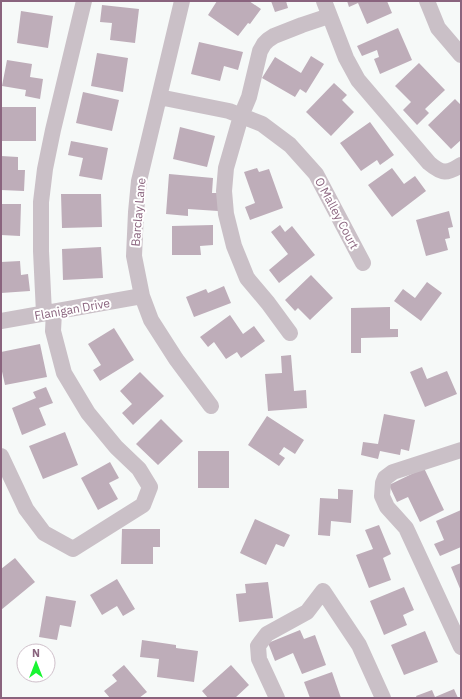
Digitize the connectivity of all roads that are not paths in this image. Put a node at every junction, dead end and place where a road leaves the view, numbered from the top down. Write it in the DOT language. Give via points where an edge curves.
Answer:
graph roads {
  1 [pos="84,1"];
  2 [pos="182,1"];
  3 [pos="427,1"];
  4 [pos="326,8"];
  5 [pos="461,55"];
  6 [pos="159,97"];
  7 [pos="240,116"];
  8 [pos="461,165"];
  9 [pos="363,263"];
  10 [pos="142,296"];
  11 [pos="49,312"];
  12 [pos="1,321"];
  13 [pos="290,333"];
  14 [pos="211,406"];
  15 [pos="461,449"];
  16 [pos="1,456"];
  17 [pos="461,647"];
  18 [pos="277,698"];
  19 [pos="383,698"];
  1 -- 11 [label="street" via="53,130 42,195 41,251"];
  2 -- 6 [label="street, Barclay Lane"];
  3 -- 5 [label="street" via="438,28"];
  4 -- 7 [label="street" via="302,25 274,36 264,44 249,97"];
  4 -- 8 [label="street" via="346,58 358,80 429,164 442,172 449,172"];
  6 -- 7 [label="street, O Malley Court"];
  6 -- 10 [label="street, Barclay Lane" via="139,181 136,212 134,256"];
  7 -- 9 [label="street, O Malley Court" via="262,124 290,145 316,174"];
  7 -- 13 [label="street" via="226,168 226,214 234,246 247,278"];
  10 -- 11 [label="street, Flanigan Drive"];
  10 -- 14 [label="street, Barclay Lane" via="151,320"];
  11 -- 12 [label="street, Flanigan Drive"];
  11 -- 16 [label="street" via="64,373 88,413 139,469 150,487 143,505 73,549 44,534 26,508"];
  15 -- 17 [label="street" via="393,472 383,483 382,496 387,507 406,528"];
  18 -- 19 [label="street" via="259,659 258,646 267,634 307,612 323,591 359,645"];
}
